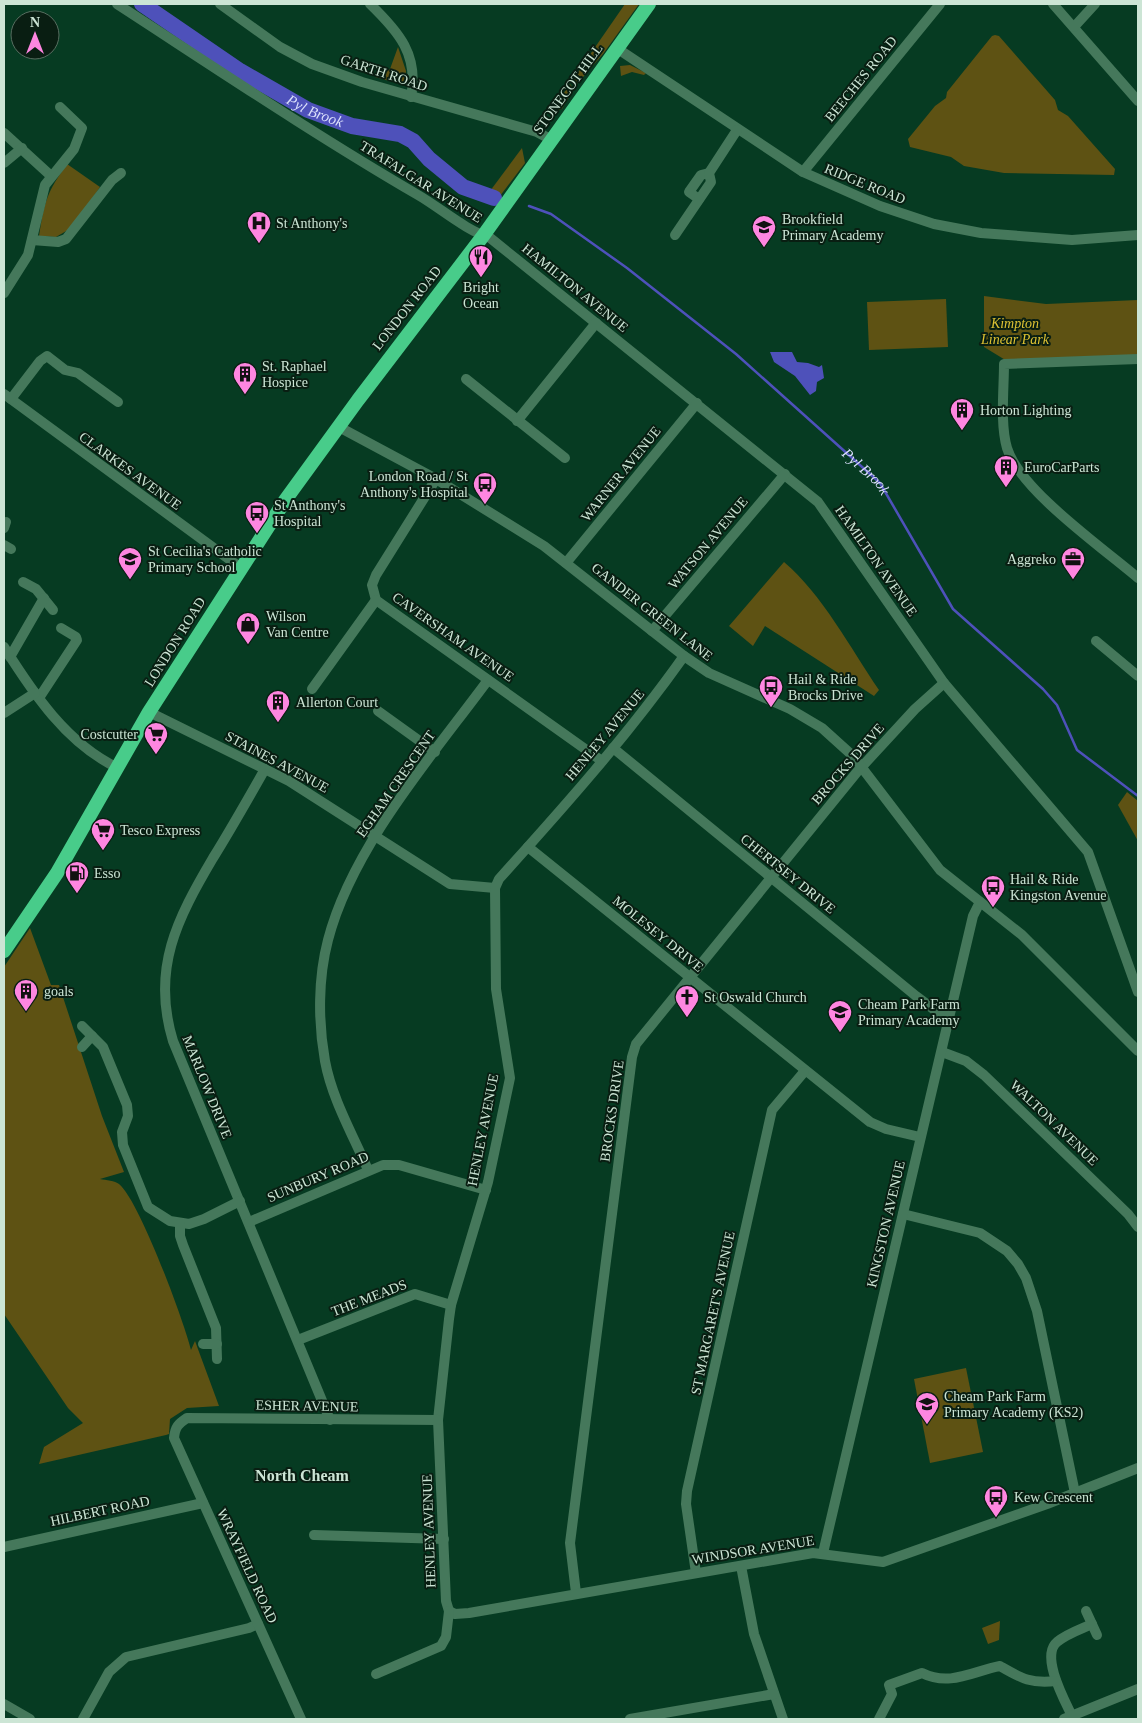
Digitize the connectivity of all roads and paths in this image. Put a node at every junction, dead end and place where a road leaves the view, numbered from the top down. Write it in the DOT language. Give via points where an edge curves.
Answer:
graph roads {
  1 [pos="117,4"];
  2 [pos="220,4"];
  3 [pos="370,4"];
  4 [pos="649,4"];
  5 [pos="940,4"];
  6 [pos="1053,4"];
  7 [pos="1095,4"];
  8 [pos="1074,27"];
  9 [pos="618,48"];
  10 [pos="411,97"];
  11 [pos="1138,101"];
  12 [pos="60,107"];
  13 [pos="737,130"];
  14 [pos="4,132"];
  15 [pos="552,140"];
  16 [pos="22,148"];
  17 [pos="4,163"];
  18 [pos="803,172"];
  19 [pos="121,173"];
  20 [pos="50,175"];
  21 [pos="498,216"];
  22 [pos="675,235"];
  23 [pos="1138,235"];
  24 [pos="484,236"];
  25 [pos="32,240"];
  26 [pos="4,292"];
  27 [pos="596,323"];
  28 [pos="1138,359"];
  29 [pos="466,379"];
  30 [pos="7,397"];
  31 [pos="118,402"];
  32 [pos="697,403"];
  33 [pos="517,420"];
  34 [pos="339,427"];
  35 [pos="565,458"];
  36 [pos="785,474"];
  37 [pos="436,479"];
  38 [pos="566,563"];
  39 [pos="241,568"];
  40 [pos="1138,578"];
  41 [pos="23,582"];
  42 [pos="44,598"];
  43 [pos="376,600"];
  44 [pos="53,610"];
  45 [pos="61,628"];
  46 [pos="652,631"];
  47 [pos="1096,641"];
  48 [pos="4,647"];
  49 [pos="684,656"];
  50 [pos="10,657"];
  51 [pos="1138,676"];
  52 [pos="488,680"];
  53 [pos="944,683"];
  54 [pos="312,689"];
  55 [pos="37,695"];
  56 [pos="378,711"];
  57 [pos="149,712"];
  58 [pos="4,713"];
  59 [pos="612,748"];
  60 [pos="435,752"];
  61 [pos="602,761"];
  62 [pos="862,767"];
  63 [pos="118,768"];
  64 [pos="265,769"];
  65 [pos="375,836"];
  66 [pos="528,847"];
  67 [pos="771,878"];
  68 [pos="495,888"];
  69 [pos="980,902"];
  70 [pos="4,951"];
  71 [pos="688,977"];
  72 [pos="1138,992"];
  73 [pos="950,1016"];
  74 [pos="82,1026"];
  75 [pos="92,1036"];
  76 [pos="82,1047"];
  77 [pos="942,1052"];
  78 [pos="1138,1052"];
  79 [pos="804,1072"];
  80 [pos="920,1137"];
  81 [pos="368,1170"];
  82 [pos="486,1190"];
  83 [pos="240,1201"];
  84 [pos="903,1214"];
  85 [pos="249,1222"];
  86 [pos="180,1224"];
  87 [pos="1138,1227"];
  88 [pos="451,1304"];
  89 [pos="298,1340"];
  90 [pos="203,1344"];
  91 [pos="217,1344"];
  92 [pos="217,1359"];
  93 [pos="330,1420"];
  94 [pos="438,1420"];
  95 [pos="178,1424"];
  96 [pos="1138,1468"];
  97 [pos="1075,1493"];
  98 [pos="202,1504"];
  99 [pos="314,1535"];
  100 [pos="444,1539"];
  101 [pos="4,1546"];
  102 [pos="823,1553"];
  103 [pos="741,1566"];
  104 [pos="696,1573"];
  105 [pos="576,1593"];
  106 [pos="449,1611"];
  107 [pos="1086,1611"];
  108 [pos="258,1624"];
  109 [pos="1092,1624"];
  110 [pos="1097,1635"];
  111 [pos="376,1674"];
  112 [pos="1056,1681"];
  113 [pos="1138,1689"];
  114 [pos="774,1694"];
  115 [pos="4,1704"];
  116 [pos="667,1716"];
  117 [pos="1068,1718"];
  118 [pos="30,1719"];
  119 [pos="83,1719"];
  120 [pos="301,1719"];
  121 [pos="630,1719"];
  122 [pos="783,1719"];
  123 [pos="879,1719"];
  1 -- 24 [label="street, TRAFALGAR AVENUE" via="360,161"];
  2 -- 10 [label="street, GARTH ROAD" via="280,47 312,64"];
  3 -- 10 [label="street" via="404,43 414,72"];
  4 -- 9 [label="highway, STONECOT HILL"];
  5 -- 18 [label="street, BEECHES ROAD"];
  6 -- 8 [label="street"];
  7 -- 8 [label="street"];
  8 -- 11 [label="street"];
  9 -- 13 [label="street, RIDGE ROAD"];
  9 -- 15 [label="highway, STONECOT HILL"];
  10 -- 15 [label="street, GARTH ROAD" via="537,132"];
  12 -- 20 [label="street" via="82,128 74,149"];
  13 -- 18 [label="street, RIDGE ROAD"];
  13 -- 22 [label="street" via="709,174 710,182"];
  14 -- 16 [label="street"];
  15 -- 21 [label="highway, STONECOT HILL"];
  16 -- 17 [label="street"];
  16 -- 20 [label="street"];
  18 -- 23 [label="street, RIDGE ROAD" via="880,206 953,228 1072,240"];
  19 -- 25 [label="street" via="66,239 58,242"];
  20 -- 25 [label="street" via="41,197"];
  21 -- 24 [label="highway, LONDON ROAD"];
  24 -- 27 [label="street, HAMILTON AVENUE"];
  24 -- 34 [label="highway, LONDON ROAD"];
  25 -- 26 [label="street" via="22,268"];
  27 -- 32 [label="street, HAMILTON AVENUE"];
  27 -- 33 [label="street"];
  28 -- 40 [label="street" via="1004,364 1005,437 1011,458 1043,498"];
  29 -- 33 [label="street"];
  30 -- 31 [label="street" via="47,356 65,370 78,373"];
  30 -- 39 [label="street, CLARKES AVENUE"];
  32 -- 36 [label="street, HAMILTON AVENUE"];
  32 -- 38 [label="street, WARNER AVENUE"];
  33 -- 35 [label="street"];
  34 -- 37 [label="street, GANDER GREEN LANE"];
  34 -- 39 [label="highway, LONDON ROAD"];
  36 -- 46 [label="street, WATSON AVENUE"];
  36 -- 53 [label="street, HAMILTON AVENUE" via="818,502"];
  37 -- 38 [label="street, GANDER GREEN LANE"];
  37 -- 43 [label="street, CAVERSHAM AVENUE" via="376,575 372,585"];
  38 -- 46 [label="street, GANDER GREEN LANE"];
  39 -- 57 [label="highway, LONDON ROAD"];
  41 -- 42 [label="street"];
  42 -- 44 [label="street"];
  42 -- 50 [label="street"];
  43 -- 52 [label="street, CAVERSHAM AVENUE"];
  43 -- 54 [label="street"];
  45 -- 55 [label="street" via="76,640"];
  46 -- 49 [label="street, GANDER GREEN LANE"];
  47 -- 51 [label="street"];
  48 -- 50 [label="street"];
  49 -- 59 [label="street, HENLEY AVENUE"];
  49 -- 62 [label="street, GANDER GREEN LANE" via="724,681 806,718 838,741"];
  50 -- 55 [label="street"];
  52 -- 60 [label="street, EGHAM CRESCENT"];
  52 -- 61 [label="street, CAVERSHAM AVENUE"];
  53 -- 62 [label="street, BROCKS DRIVE" via="915,709"];
  53 -- 72 [label="street, HAMILTON AVENUE" via="1088,852"];
  55 -- 58 [label="street"];
  55 -- 63 [label="street" via="88,750"];
  56 -- 60 [label="street"];
  57 -- 63 [label="highway, LONDON ROAD"];
  57 -- 64 [label="street, STAINES AVENUE"];
  59 -- 61 [label="street, HENLEY AVENUE"];
  59 -- 67 [label="street, CHERTSEY DRIVE"];
  60 -- 65 [label="street, EGHAM CRESCENT"];
  61 -- 66 [label="street, HENLEY AVENUE"];
  62 -- 67 [label="street, BROCKS DRIVE"];
  62 -- 69 [label="street, GANDER GREEN LANE" via="940,870"];
  63 -- 70 [label="highway, LONDON ROAD" via="58,873"];
  64 -- 65 [label="street, STAINES AVENUE" via="298,786"];
  64 -- 83 [label="street, MARLOW DRIVE" via="185,905 169,947 164,984 166,1020 173,1041"];
  65 -- 68 [label="street, STAINES AVENUE" via="450,884"];
  65 -- 81 [label="street, EGHAM CRESCENT" via="341,901 328,941 320,1009 325,1061 331,1085"];
  66 -- 68 [label="street, HENLEY AVENUE" via="499,879"];
  66 -- 71 [label="street, MOLESEY DRIVE"];
  67 -- 71 [label="street, BROCKS DRIVE"];
  67 -- 73 [label="street, CHERTSEY DRIVE" via="916,996 936,1011"];
  68 -- 82 [label="street, HENLEY AVENUE" via="496,982 510,1078"];
  69 -- 73 [label="street, KINGSTON AVENUE" via="972,916"];
  69 -- 78 [label="street, GANDER GREEN LANE" via="1022,936"];
  71 -- 79 [label="street, MOLESEY DRIVE"];
  71 -- 105 [label="street, BROCKS DRIVE" via="636,1044 632,1057 570,1543"];
  73 -- 77 [label="street, KINGSTON AVENUE"];
  74 -- 75 [label="street"];
  75 -- 76 [label="street"];
  75 -- 86 [label="street" via="106,1054 127,1104 123,1145 145,1201 152,1212"];
  77 -- 80 [label="street, KINGSTON AVENUE"];
  77 -- 87 [label="street, WALTON AVENUE" via="966,1061 984,1075"];
  79 -- 80 [label="street, MOLESEY DRIVE" via="870,1122"];
  79 -- 104 [label="street, ST MARGARET'S AVENUE" via="772,1110 688,1491 686,1504"];
  80 -- 84 [label="street, KINGSTON AVENUE"];
  81 -- 82 [label="street, SUNBURY ROAD" via="383,1165 399,1165"];
  81 -- 85 [label="street, SUNBURY ROAD"];
  82 -- 88 [label="street, HENLEY AVENUE"];
  83 -- 85 [label="street, MARLOW DRIVE"];
  83 -- 86 [label="street" via="196,1222"];
  84 -- 97 [label="street" via="980,1233 1007,1251 1018,1264 1037,1311"];
  84 -- 102 [label="street, KINGSTON AVENUE"];
  85 -- 89 [label="street, MARLOW DRIVE"];
  86 -- 91 [label="street" via="183,1246 216,1328"];
  88 -- 89 [label="street, THE MEADS" via="420,1294 406,1296"];
  88 -- 94 [label="street, HENLEY AVENUE"];
  89 -- 93 [label="street, MARLOW DRIVE"];
  90 -- 91 [label="street"];
  91 -- 92 [label="street"];
  93 -- 94 [label="street, ESHER AVENUE"];
  93 -- 95 [label="street, ESHER AVENUE" via="187,1418"];
  94 -- 100 [label="street, HENLEY AVENUE"];
  95 -- 98 [label="street, WRAYFIELD ROAD" via="174,1438"];
  96 -- 97 [label="street, WINDSOR AVENUE"];
  97 -- 102 [label="street, WINDSOR AVENUE" via="883,1562 866,1562"];
  98 -- 101 [label="street, HILBERT ROAD"];
  98 -- 108 [label="street, WRAYFIELD ROAD"];
  99 -- 100 [label="street"];
  100 -- 106 [label="street, HENLEY AVENUE"];
  102 -- 103 [label="street, WINDSOR AVENUE"];
  103 -- 104 [label="street, WINDSOR AVENUE"];
  103 -- 114 [label="street" via="754,1634"];
  104 -- 105 [label="street, WINDSOR AVENUE"];
  105 -- 106 [label="street, WINDSOR AVENUE" via="469,1613"];
  106 -- 111 [label="street, HENLEY AVENUE" via="446,1637 441,1646"];
  107 -- 109 [label="street"];
  108 -- 119 [label="street" via="126,1657 109,1672"];
  108 -- 120 [label="street, WRAYFIELD ROAD"];
  109 -- 110 [label="street"];
  109 -- 112 [label="street" via="1055,1643 1052,1650"];
  112 -- 117 [label="street"];
  112 -- 123 [label="street" via="1025,1680 1000,1666 958,1679 932,1678 922,1673 889,1685 892,1694"];
  113 -- 117 [label="street"];
  114 -- 116 [label="street"];
  114 -- 122 [label="street"];
  115 -- 118 [label="street"];
  116 -- 121 [label="street"];
}
